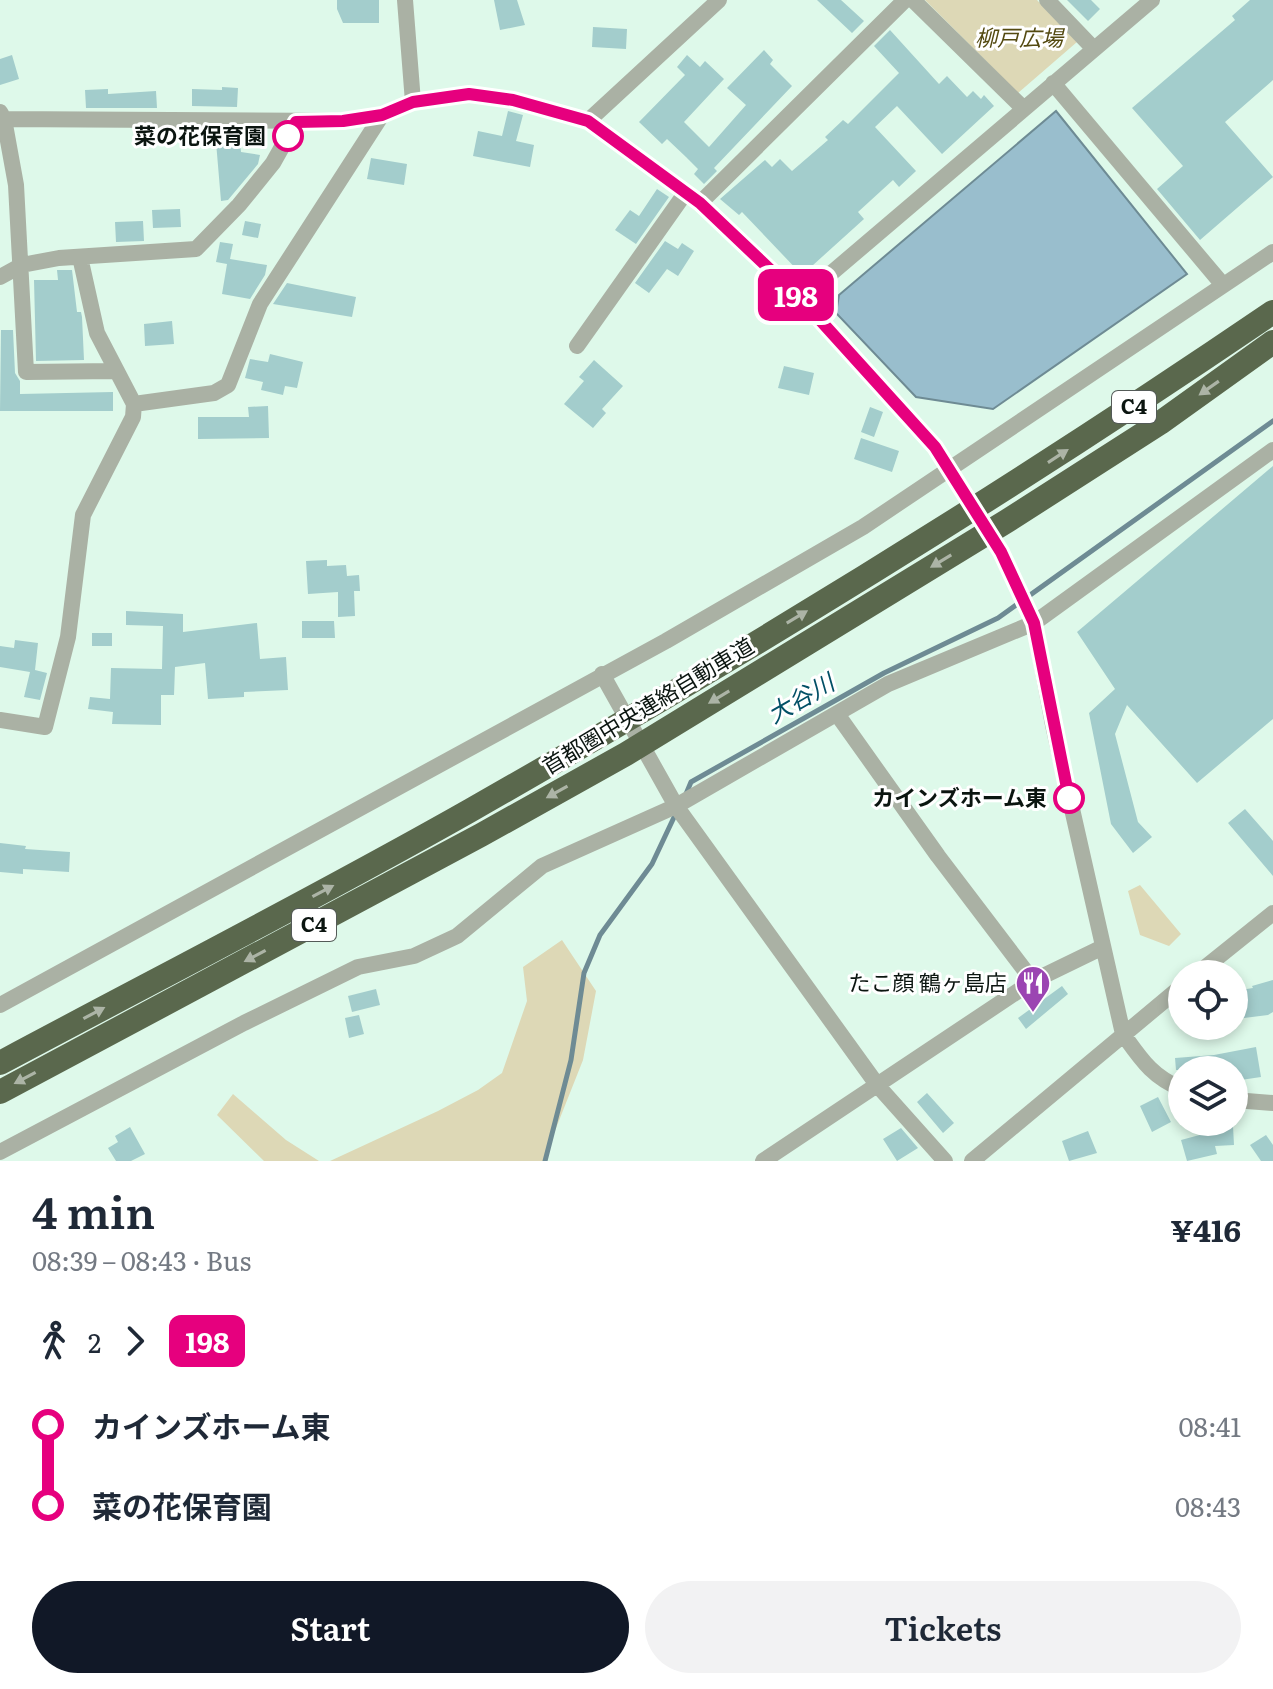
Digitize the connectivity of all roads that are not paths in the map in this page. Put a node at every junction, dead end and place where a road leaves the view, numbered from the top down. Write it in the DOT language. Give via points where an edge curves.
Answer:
graph roads {
  1 [pos="405,0"];
  2 [pos="719,0"];
  3 [pos="905,0"];
  4 [pos="913,0"];
  5 [pos="1047,0"];
  6 [pos="1152,0"];
  7 [pos="1094,49"];
  8 [pos="1053,83"];
  9 [pos="413,102"];
  10 [pos="1023,108"];
  11 [pos="382,115"];
  12 [pos="1,117"];
  13 [pos="588,121"];
  14 [pos="296,122"];
  15 [pos="686,192"];
  16 [pos="700,203"];
  17 [pos="1273,252"];
  18 [pos="80,257"];
  19 [pos="22,265"];
  20 [pos="0,277"];
  21 [pos="1223,285"];
  22 [pos="801,299"];
  23 [pos="1273,312"];
  24 [pos="1273,342"];
  25 [pos="577,346"];
  26 [pos="115,371"];
  27 [pos="134,404"];
  28 [pos="1273,450"];
  29 [pos="949,468"];
  30 [pos="1034,623"];
  31 [pos="602,674"];
  32 [pos="837,714"];
  33 [pos="0,720"];
  34 [pos="676,806"];
  35 [pos="1273,913"];
  36 [pos="1103,947"];
  37 [pos="1214,960"];
  38 [pos="1033,981"];
  39 [pos="1168,997"];
  40 [pos="0,1005"];
  41 [pos="1123,1034"];
  42 [pos="0,1063"];
  43 [pos="1168,1084"];
  44 [pos="878,1086"];
  45 [pos="0,1092"];
  46 [pos="1248,1101"];
  47 [pos="1273,1103"];
  48 [pos="0,1152"];
  49 [pos="942,1160"];
  50 [pos="763,1161"];
  51 [pos="972,1161"];
  1 -- 9 [label="street"];
  2 -- 13 [label="street"];
  3 -- 16 [label="street"];
  4 -- 10 [label="street"];
  5 -- 7 [label="street"];
  6 -- 7 [label="street"];
  7 -- 8 [label="street"];
  8 -- 10 [label="street"];
  8 -- 21 [label="street"];
  9 -- 11 [label="street"];
  9 -- 13 [label="street" via="469,94"];
  10 -- 22 [label="street"];
  11 -- 14 [label="street"];
  11 -- 27 [label="street" via="260,304 228,385 214,393"];
  12 -- 14 [label="street"];
  12 -- 19 [label="street" via="16,185"];
  13 -- 15 [label="street"];
  14 -- 18 [label="street" via="273,163 196,249"];
  15 -- 16 [label="street"];
  15 -- 25 [label="street"];
  16 -- 22 [label="street"];
  17 -- 21 [label="street"];
  18 -- 19 [label="street"];
  18 -- 26 [label="street" via="97,333"];
  19 -- 20 [label="street"];
  19 -- 26 [label="street" via="26,372"];
  21 -- 29 [label="street"];
  22 -- 29 [label="street"];
  42 -- 23 [label="highway, 首都圏中央連絡自動車道 / C4, one-way" via="348,878 611,729 992,499"];
  24 -- 45 [label="highway, 首都圏中央連絡自動車道 / C4, one-way" via="1160,423 1007,521 626,754"];
  26 -- 27 [label="street"];
  27 -- 33 [label="street" via="133,417 83,515 68,637 45,727"];
  28 -- 30 [label="street"];
  29 -- 30 [label="street" via="1001,552"];
  29 -- 31 [label="street" via="863,527"];
  30 -- 32 [label="street" via="888,684"];
  30 -- 36 [label="street"];
  31 -- 34 [label="street"];
  31 -- 40 [label="street"];
  32 -- 34 [label="street"];
  32 -- 38 [label="street"];
  34 -- 44 [label="street"];
  34 -- 48 [label="street" via="542,866 457,936 414,956 358,967"];
  35 -- 37 [label="street"];
  36 -- 38 [label="street"];
  36 -- 41 [label="street"];
  38 -- 44 [label="street"];
  39 -- 41 [label="street"];
  41 -- 43 [label="street" via="1145,1065"];
  41 -- 51 [label="street"];
  44 -- 49 [label="street"];
  44 -- 50 [label="street"];
  46 -- 47 [label="street"];
}
